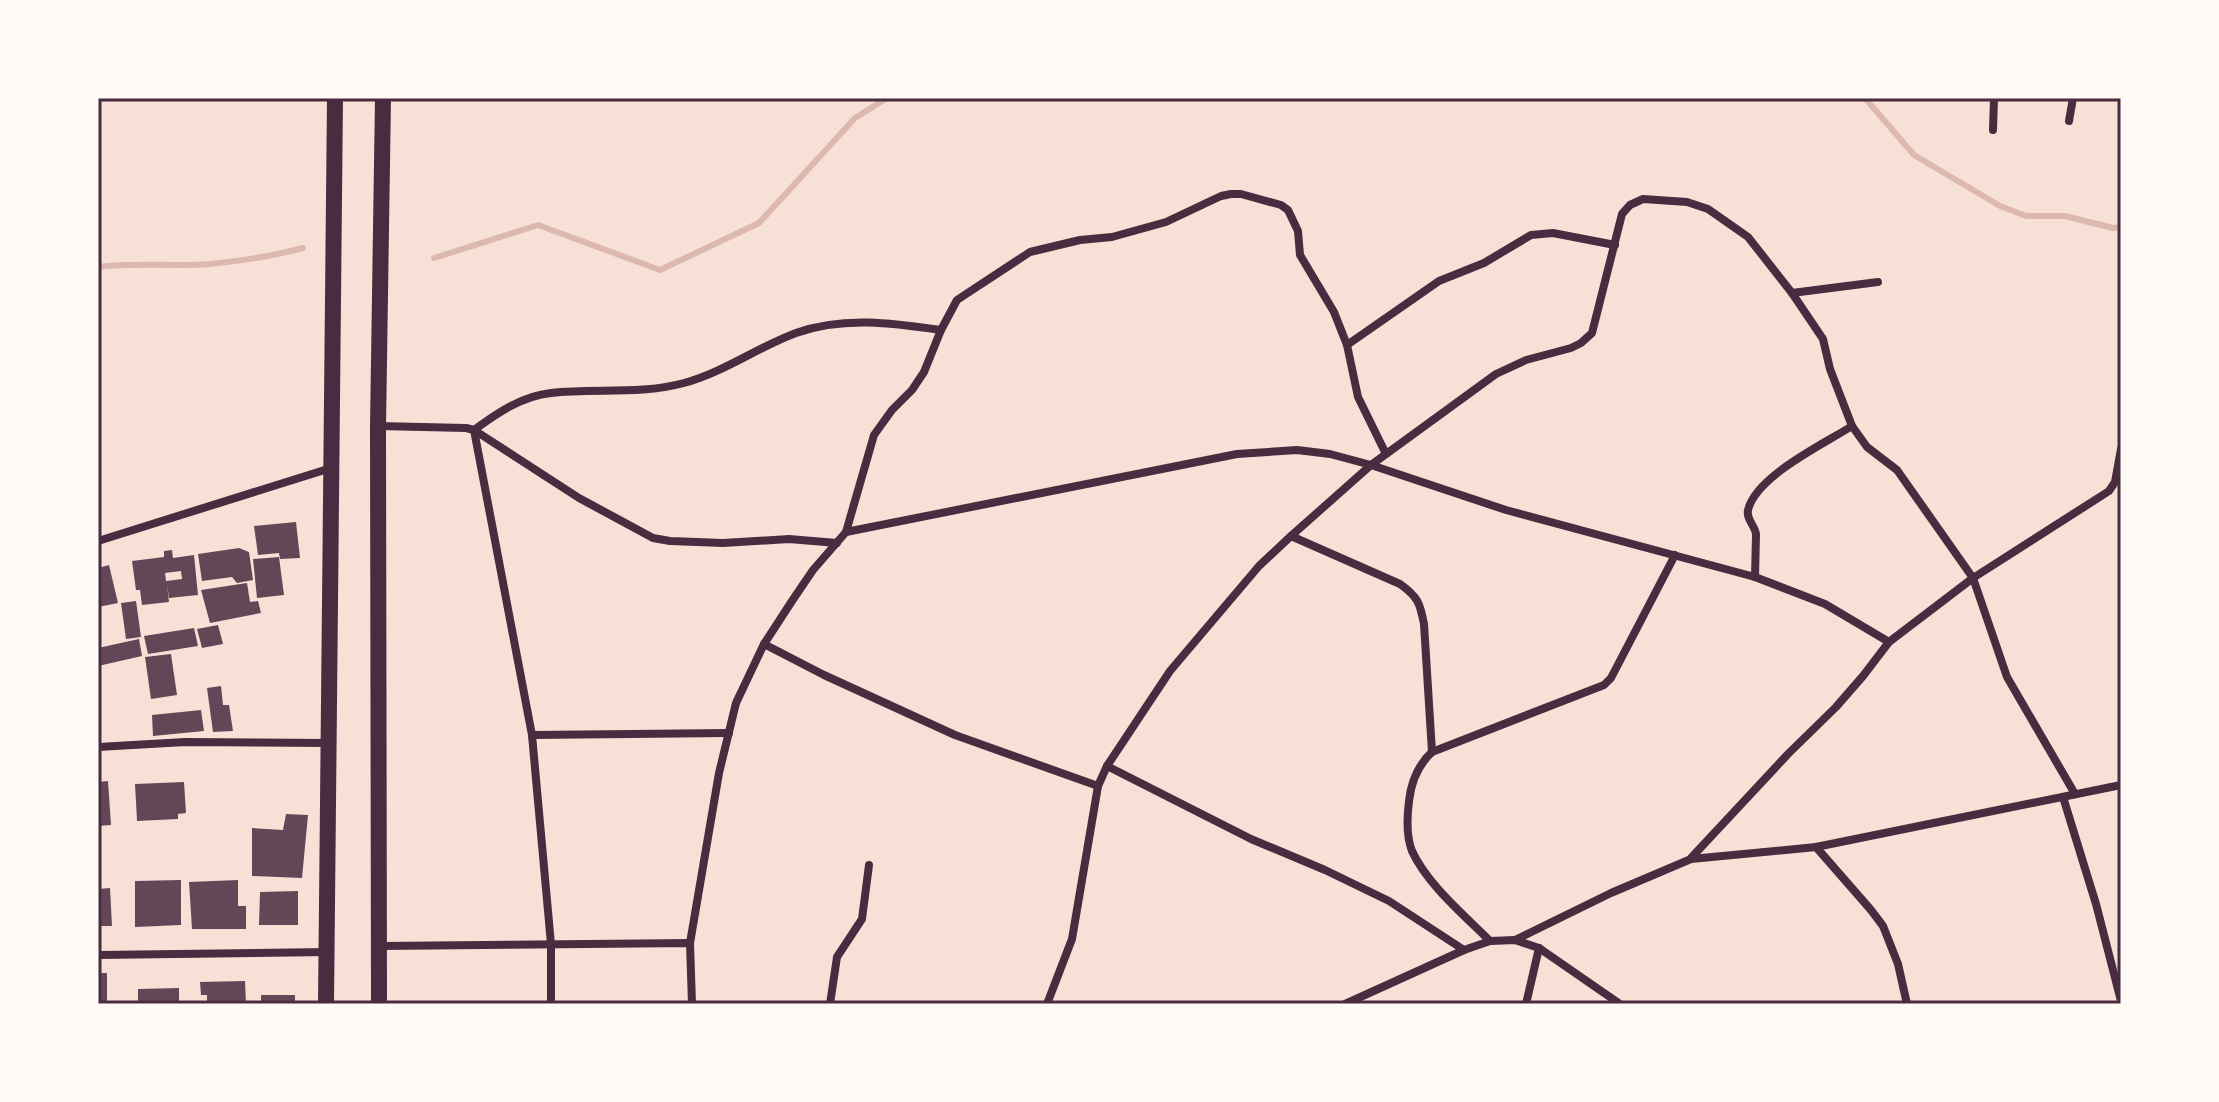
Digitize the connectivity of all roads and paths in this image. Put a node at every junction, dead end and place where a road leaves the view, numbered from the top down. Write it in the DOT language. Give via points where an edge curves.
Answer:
graph roads {
  1 [pos="335,98"];
  2 [pos="383,98"];
  3 [pos="1994,98"];
  4 [pos="2073,98"];
  5 [pos="2069,121"];
  6 [pos="1993,130"];
  7 [pos="1615,245"];
  8 [pos="1878,282"];
  9 [pos="1792,293"];
  10 [pos="941,330"];
  11 [pos="1347,345"];
  12 [pos="378,426"];
  13 [pos="1852,426"];
  14 [pos="474,430"];
  15 [pos="2121,449"];
  16 [pos="1386,454"];
  17 [pos="1371,465"];
  18 [pos="331,468"];
  19 [pos="846,532"];
  20 [pos="1291,536"];
  21 [pos="98,541"];
  22 [pos="837,543"];
  23 [pos="1675,555"];
  24 [pos="1755,577"];
  25 [pos="1973,578"];
  26 [pos="1889,642"];
  27 [pos="764,644"];
  28 [pos="729,733"];
  29 [pos="532,735"];
  30 [pos="328,743"];
  31 [pos="98,747"];
  32 [pos="1432,752"];
  33 [pos="1107,766"];
  34 [pos="2121,785"];
  35 [pos="1098,786"];
  36 [pos="2075,794"];
  37 [pos="2063,797"];
  38 [pos="1816,847"];
  39 [pos="1691,859"];
  40 [pos="869,865"];
  41 [pos="1515,940"];
  42 [pos="1490,941"];
  43 [pos="690,943"];
  44 [pos="551,944"];
  45 [pos="379,946"];
  46 [pos="1539,948"];
  47 [pos="1464,950"];
  48 [pos="328,952"];
  49 [pos="98,955"];
  50 [pos="2121,1001"];
  51 [pos="326,1004"];
  52 [pos="379,1004"];
  53 [pos="551,1004"];
  54 [pos="692,1004"];
  55 [pos="830,1004"];
  56 [pos="1047,1004"];
  57 [pos="1345,1004"];
  58 [pos="1526,1004"];
  59 [pos="1620,1004"];
  60 [pos="1907,1004"];
  1 -- 18 [label="main road"];
  2 -- 12 [label="main road"];
  3 -- 6 [label="street"];
  4 -- 5 [label="street"];
  7 -- 9 [label="street" via="1622,214 1630,205 1643,199 1687,202 1708,209 1748,237"];
  7 -- 11 [label="street" via="1553,233 1531,235 1484,263 1439,281"];
  7 -- 16 [label="street" via="1592,333 1571,348 1496,374"];
  8 -- 9 [label="street"];
  9 -- 13 [label="street" via="1823,339"];
  10 -- 11 [label="street" via="957,300 1030,252 1112,237 1166,222 1221,196 1241,194 1288,210 1298,231 1300,255"];
  10 -- 14 [label="street" via="872,322 798,332 685,383 632,392 549,393 524,400"];
  10 -- 19 [label="street" via="924,372 874,435"];
  11 -- 16 [label="street" via="1358,397"];
  12 -- 14 [label="street"];
  12 -- 45 [label="main road"];
  13 -- 24 [label="street" via="1766,482 1753,501 1748,510 1756,534"];
  13 -- 25 [label="street" via="1867,447 1897,470"];
  14 -- 22 [label="street" via="653,538"];
  14 -- 29 [label="street"];
  15 -- 25 [label="street" via="2109,491"];
  16 -- 17 [label="street"];
  17 -- 19 [label="street" via="1297,450 1237,454"];
  17 -- 20 [label="street"];
  17 -- 23 [label="street" via="1506,510"];
  18 -- 21 [label="street"];
  18 -- 30 [label="main road"];
  19 -- 22 [label="street"];
  20 -- 32 [label="street" via="1414,594 1424,624"];
  20 -- 33 [label="street" via="1170,671"];
  22 -- 27 [label="street"];
  23 -- 24 [label="street"];
  23 -- 32 [label="street" via="1604,685"];
  24 -- 26 [label="street" via="1825,604"];
  25 -- 26 [label="street"];
  25 -- 36 [label="street" via="2007,677"];
  26 -- 39 [label="street" via="1836,707"];
  27 -- 28 [label="street" via="736,703"];
  27 -- 35 [label="street" via="955,735"];
  28 -- 29 [label="street"];
  28 -- 43 [label="street"];
  29 -- 44 [label="street"];
  30 -- 31 [label="street"];
  30 -- 48 [label="main road"];
  32 -- 42 [label="street" via="1410,787 1411,849 1425,874"];
  33 -- 35 [label="street"];
  33 -- 47 [label="street" via="1389,901"];
  34 -- 36 [label="street"];
  35 -- 56 [label="street" via="1072,939"];
  36 -- 37 [label="street"];
  37 -- 38 [label="street"];
  37 -- 50 [label="street"];
  38 -- 39 [label="street"];
  38 -- 60 [label="street" via="1883,926"];
  39 -- 41 [label="street"];
  40 -- 55 [label="street" via="862,919 837,957"];
  41 -- 42 [label="street"];
  41 -- 46 [label="street"];
  42 -- 47 [label="street"];
  43 -- 44 [label="street"];
  43 -- 54 [label="street"];
  44 -- 45 [label="street"];
  44 -- 53 [label="street"];
  45 -- 52 [label="main road"];
  46 -- 58 [label="street"];
  46 -- 59 [label="street"];
  47 -- 57 [label="street"];
  48 -- 49 [label="street"];
  48 -- 51 [label="main road"];
}
